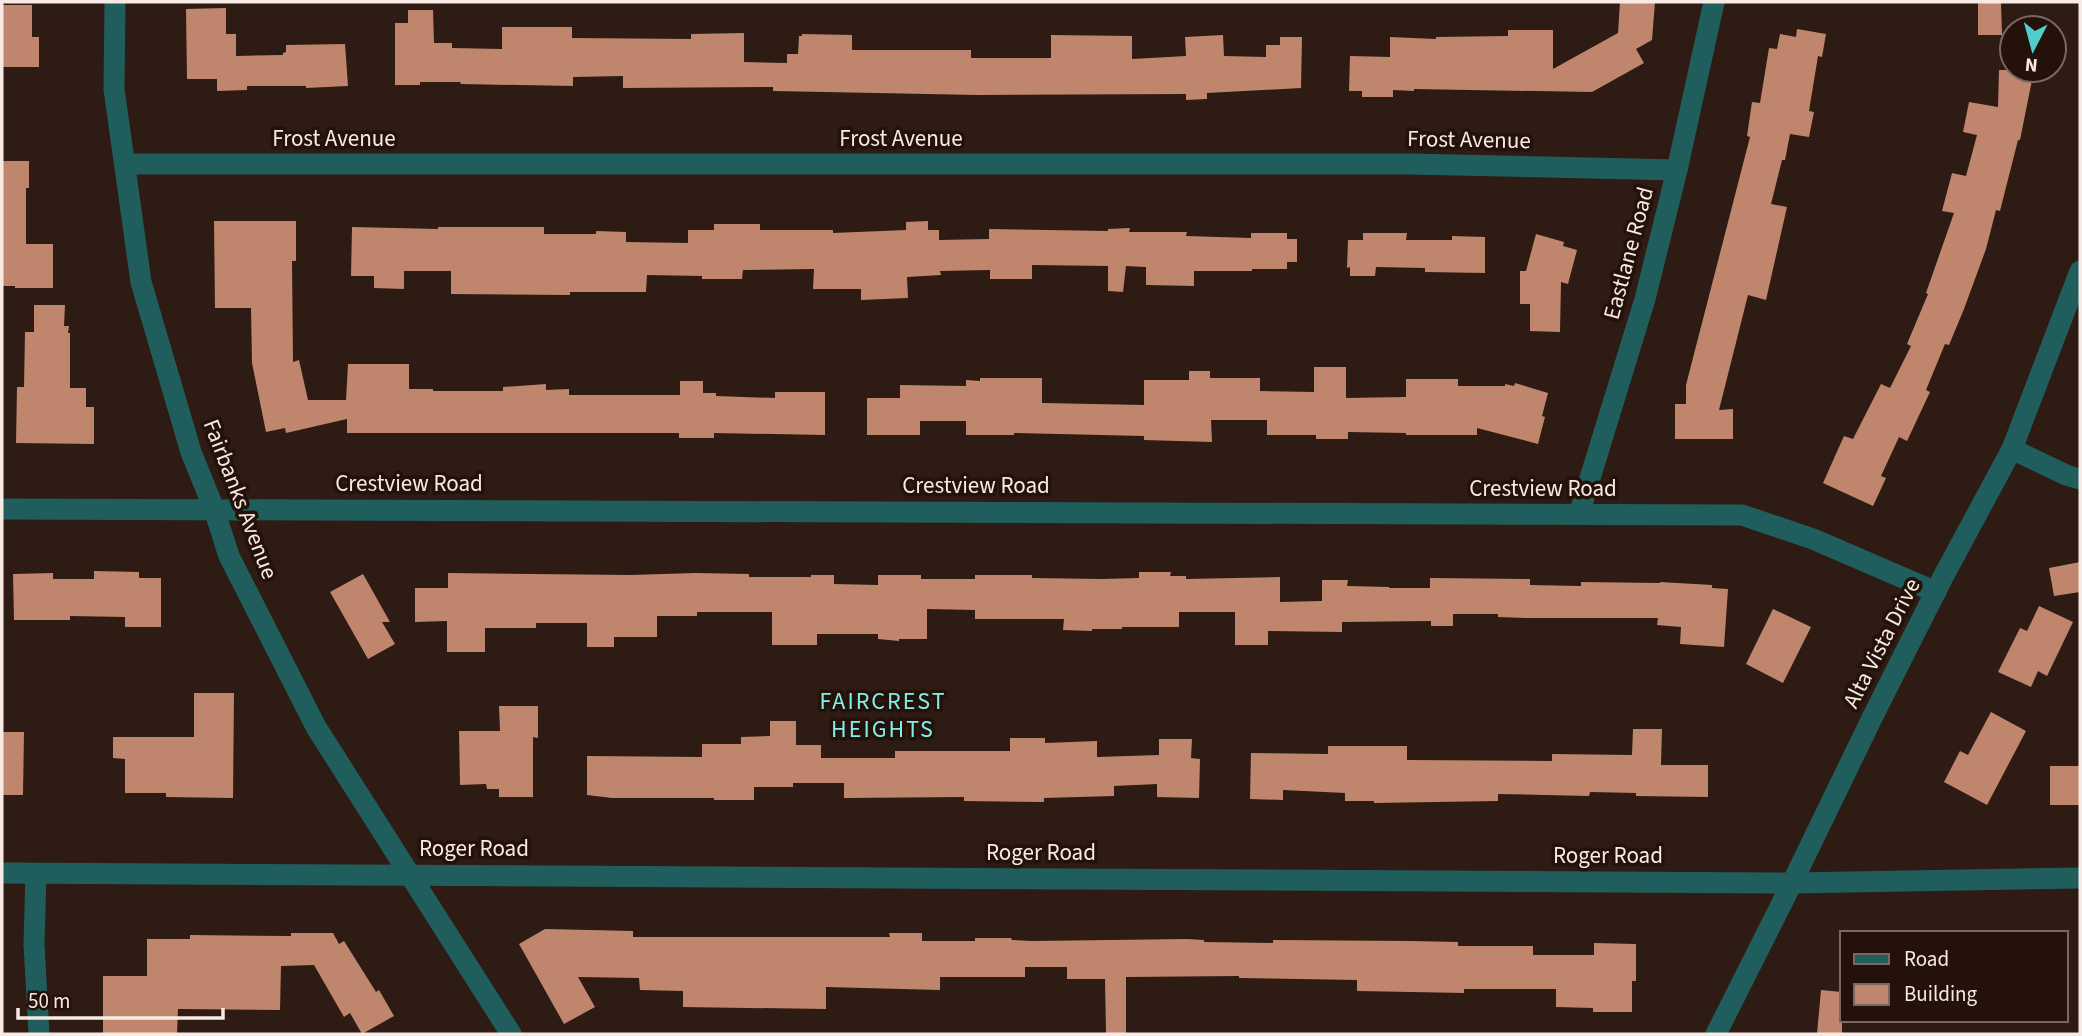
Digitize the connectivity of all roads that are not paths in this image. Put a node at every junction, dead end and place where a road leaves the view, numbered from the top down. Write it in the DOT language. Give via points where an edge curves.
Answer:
graph roads {
  1 [pos="115,2"];
  2 [pos="1714,2"];
  3 [pos="126,164"];
  4 [pos="1677,170"];
  5 [pos="2080,271"];
  6 [pos="2012,449"];
  7 [pos="2080,479"];
  8 [pos="2,509"];
  9 [pos="214,509"];
  10 [pos="1579,514"];
  11 [pos="1936,592"];
  12 [pos="2,873"];
  13 [pos="37,874"];
  14 [pos="411,874"];
  15 [pos="2080,878"];
  16 [pos="1792,883"];
  17 [pos="39,1034"];
  18 [pos="511,1034"];
  19 [pos="1716,1034"];
  1 -- 3 [label="street, Fairbanks Avenue" via="114,89"];
  2 -- 4 [label="street, Eastlane Road"];
  3 -- 4 [label="street, Frost Avenue" via="1409,164"];
  3 -- 9 [label="street, Fairbanks Avenue" via="141,282 191,452"];
  4 -- 10 [label="street, Eastlane Road" via="1645,299"];
  5 -- 6 [label="street, Alta Vista Drive"];
  6 -- 7 [label="street"];
  6 -- 11 [label="street, Alta Vista Drive"];
  8 -- 9 [label="street, Crestview Road"];
  9 -- 10 [label="street, Crestview Road"];
  9 -- 14 [label="street, Fairbanks Avenue" via="229,556 317,727"];
  10 -- 11 [label="street, Crestview Road" via="1742,515 1813,539"];
  11 -- 16 [label="street, Alta Vista Drive"];
  12 -- 13 [label="street, Roger Road"];
  13 -- 14 [label="street, Roger Road"];
  13 -- 17 [label="street" via="34,944"];
  14 -- 16 [label="street, Roger Road"];
  14 -- 18 [label="street, Fairbanks Avenue"];
  15 -- 16 [label="street, Roger Road"];
  16 -- 19 [label="street, Alta Vista Drive"];
}
